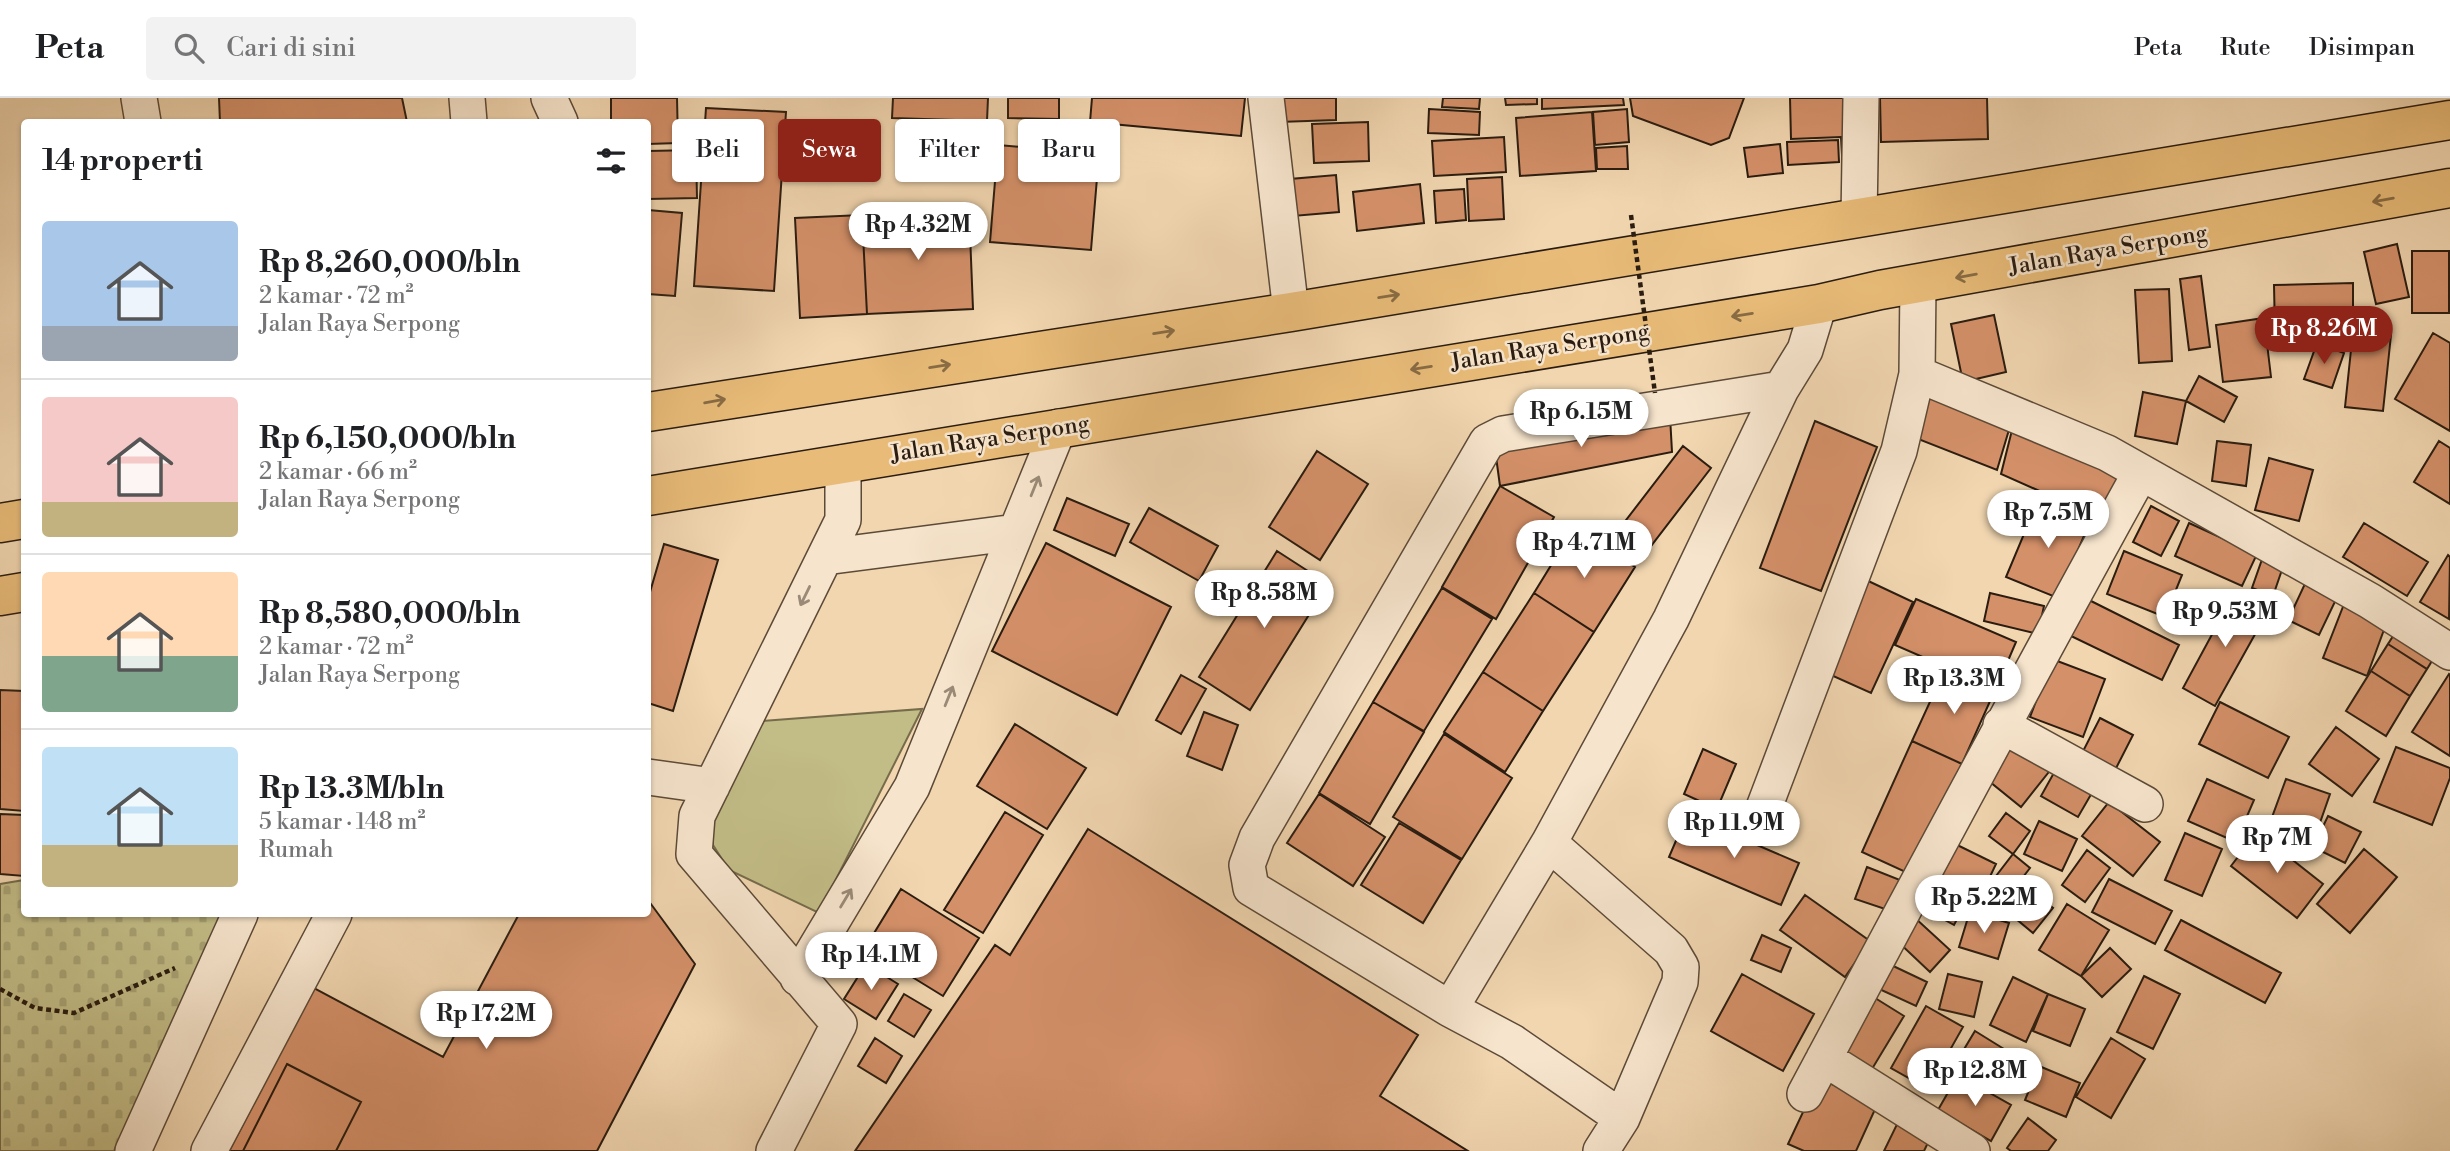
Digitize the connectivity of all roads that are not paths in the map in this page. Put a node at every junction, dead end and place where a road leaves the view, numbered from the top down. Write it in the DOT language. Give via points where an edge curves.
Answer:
graph roads {
  1 [pos="139,98"];
  2 [pos="467,98"];
  3 [pos="549,98"];
  4 [pos="1266,98"];
  5 [pos="1861,98"];
  6 [pos="2443,113"];
  7 [pos="142,119"];
  8 [pos="469,119"];
  9 [pos="559,119"];
  10 [pos="2450,188"];
  11 [pos="1859,218"];
  12 [pos="1918,284"];
  13 [pos="1819,304"];
  14 [pos="1291,312"];
  15 [pos="1917,374"];
  16 [pos="1781,389"];
  17 [pos="651,412"];
  18 [pos="1059,427"];
  19 [pos="843,463"];
  20 [pos="2141,472"];
  21 [pos="651,495"];
  22 [pos="21,520"];
  23 [pos="0,523"];
  24 [pos="1016,532"];
  25 [pos="825,557"];
  26 [pos="21,592"];
  27 [pos="0,596"];
  28 [pos="2450,652"];
  29 [pos="2001,725"];
  30 [pos="651,777"];
  31 [pos="712,786"];
  32 [pos="2145,804"];
  33 [pos="1762,813"];
  34 [pos="1549,843"];
  35 [pos="332,917"];
  36 [pos="233,929"];
  37 [pos="798,978"];
  38 [pos="1450,1009"];
  39 [pos="1824,1058"];
  40 [pos="1805,1094"];
  41 [pos="1622,1118"];
  42 [pos="133,1151"];
  43 [pos="209,1151"];
  44 [pos="774,1151"];
  45 [pos="1601,1151"];
  46 [pos="1972,1151"];
  1 -- 7 [label="street"];
  2 -- 8 [label="street"];
  3 -- 9 [label="street"];
  4 -- 14 [label="street"];
  5 -- 11 [label="street"];
  6 -- 11 [label="main road"];
  10 -- 12 [label="main road, Jalan Raya Serpong, one-way"];
  14 -- 11 [label="main road, one-way"];
  12 -- 13 [label="main road, Jalan Raya Serpong"];
  12 -- 15 [label="street"];
  13 -- 16 [label="street" via="1805,350"];
  13 -- 18 [label="main road, Jalan Raya Serpong, one-way"];
  17 -- 14 [label="main road, one-way"];
  15 -- 20 [label="street" via="2108,453"];
  15 -- 33 [label="street" via="1899,451"];
  16 -- 34 [label="street" via="1671,619"];
  16 -- 38 [label="street" via="1503,434 1487,442 1256,838 1247,865 1251,888"];
  18 -- 19 [label="main road, Jalan Raya Serpong"];
  24 -- 18 [label="street, one-way"];
  19 -- 21 [label="main road, Jalan Raya Serpong"];
  19 -- 25 [label="street" via="843,520"];
  20 -- 28 [label="street" via="2370,601"];
  20 -- 29 [label="street"];
  22 -- 23 [label="main road"];
  24 -- 25 [label="street"];
  37 -- 24 [label="street, one-way" via="912,788"];
  25 -- 31 [label="street, one-way"];
  26 -- 27 [label="main road"];
  29 -- 32 [label="street"];
  29 -- 39 [label="street"];
  30 -- 31 [label="street"];
  31 -- 37 [label="street" via="697,816 694,854"];
  34 -- 38 [label="street"];
  34 -- 41 [label="street" via="1671,950 1681,967 1680,982"];
  35 -- 43 [label="street"];
  36 -- 42 [label="street"];
  37 -- 44 [label="street" via="839,1024"];
  38 -- 41 [label="street" via="1512,1042"];
  39 -- 40 [label="street"];
  39 -- 46 [label="street"];
  41 -- 45 [label="street"];
}
